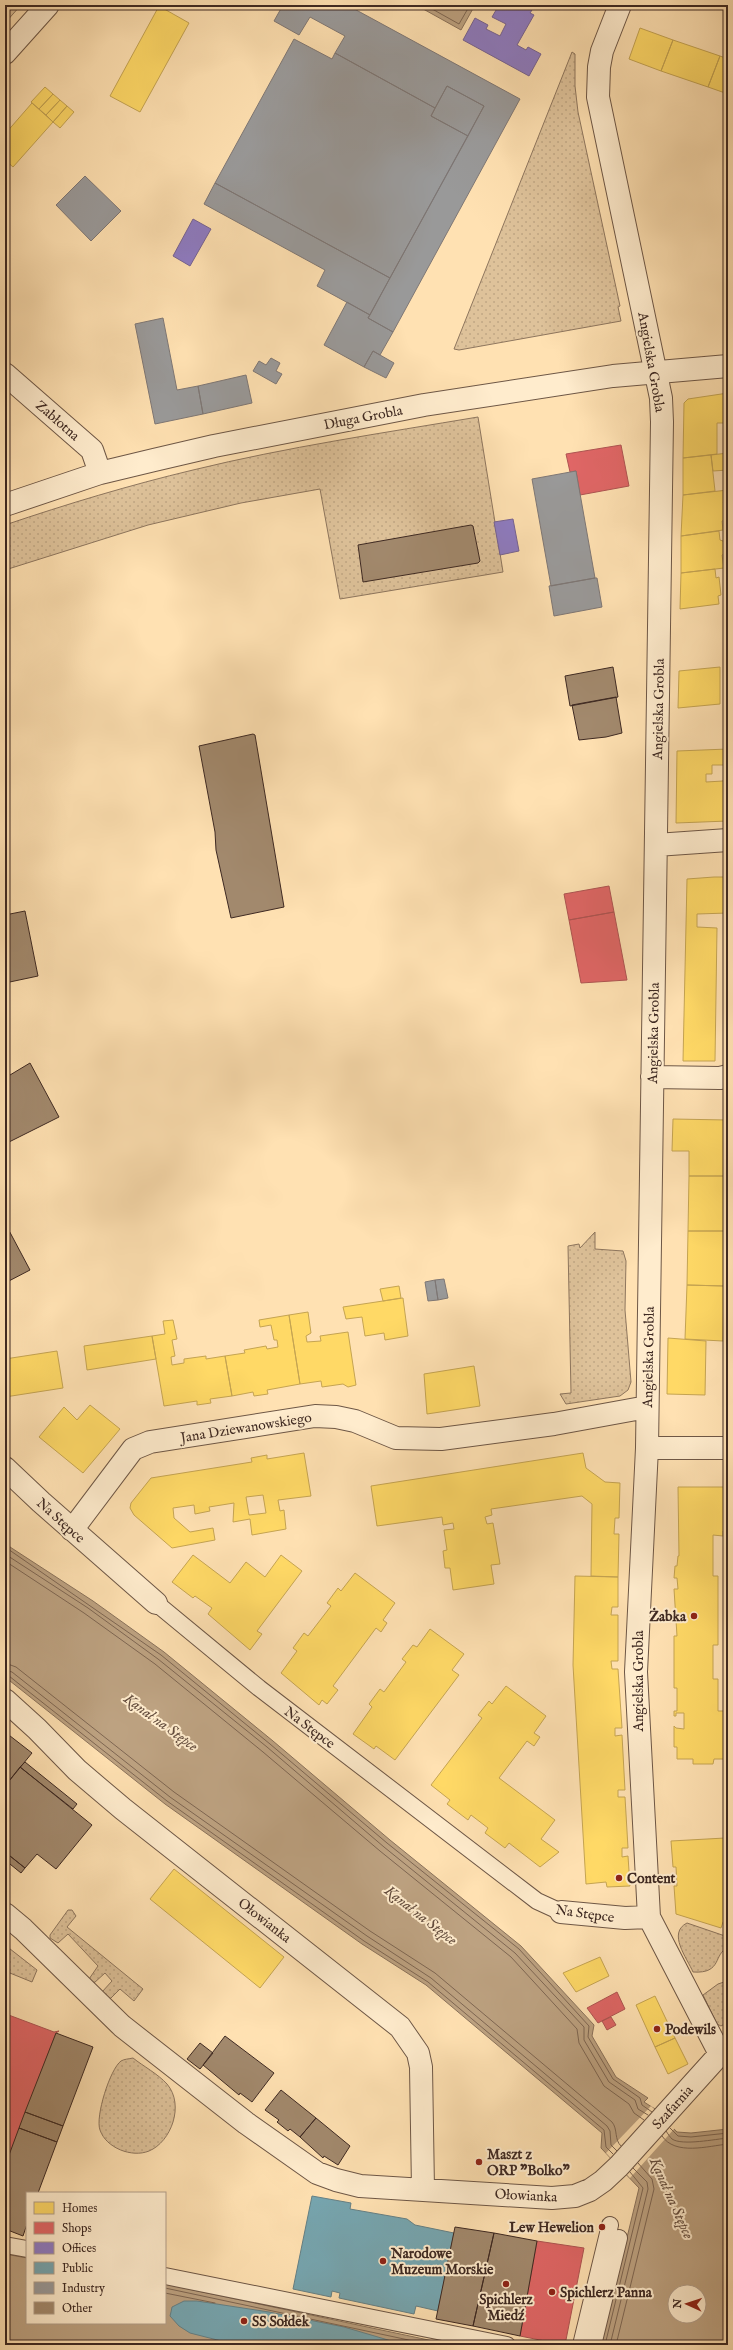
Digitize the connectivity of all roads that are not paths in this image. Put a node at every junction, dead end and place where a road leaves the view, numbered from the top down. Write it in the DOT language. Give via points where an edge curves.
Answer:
graph roads {
  1 [pos="48,5"];
  2 [pos="620,5"];
  3 [pos="5,53"];
  4 [pos="728,366"];
  5 [pos="656,373"];
  6 [pos="5,374"];
  7 [pos="100,474"];
  8 [pos="5,505"];
  9 [pos="728,840"];
  10 [pos="656,845"];
  11 [pos="728,1076"];
  12 [pos="652,1077"];
  13 [pos="647,1407"];
  14 [pos="647,1448"];
  15 [pos="728,1448"];
  16 [pos="5,1468"];
  17 [pos="72,1530"];
  18 [pos="156,1603"];
  19 [pos="5,1700"];
  20 [pos="562,1912"];
  21 [pos="5,1914"];
  22 [pos="649,1917"];
  23 [pos="724,2054"];
  24 [pos="619,2166"];
  25 [pos="423,2189"];
  26 [pos="610,2225"];
  27 [pos="620,2238"];
  28 [pos="5,2245"];
  29 [pos="26,2249"];
  30 [pos="166,2276"];
  31 [pos="507,2345"];
  32 [pos="581,2345"];
  33 [pos="593,2345"];
  1 -- 3 [label="street"];
  2 -- 5 [label="street, Angielska Grobla" via="602,51 598,97"];
  4 -- 5 [label="street, Długa Grobla"];
  5 -- 7 [label="street, Długa Grobla" via="613,376 424,404 214,446"];
  5 -- 10 [label="street, Angielska Grobla" via="662,422"];
  6 -- 7 [label="street, Zabłotna" via="92,450"];
  7 -- 8 [label="street, Długa Grobla"];
  9 -- 10 [label="street"];
  10 -- 12 [label="street, Angielska Grobla"];
  11 -- 12 [label="street"];
  12 -- 13 [label="street, Angielska Grobla"];
  13 -- 14 [label="street, Angielska Grobla"];
  13 -- 17 [label="street, Jana Dziewanowskiego" via="554,1424 441,1439 396,1438 355,1421 315,1416 150,1442 133,1449"];
  14 -- 15 [label="street"];
  14 -- 22 [label="street, Angielska Grobla" via="636,1672"];
  16 -- 17 [label="street, Na Stępce"];
  17 -- 18 [label="street, Na Stępce"];
  18 -- 20 [label="street, Na Stępce" via="258,1688 537,1901 550,1909"];
  19 -- 25 [label="street, Ołowianka" via="77,1770 123,1809 357,1992 409,2037 418,2053 421,2067"];
  20 -- 22 [label="street, Na Stępce" via="625,1918"];
  21 -- 25 [label="street, Ołowianka" via="122,2026 246,2123 317,2173 360,2186"];
  22 -- 23 [label="street, Angielska Grobla"];
  23 -- 24 [label="street, Szafarnia"];
  24 -- 25 [label="street, Ołowianka" via="590,2190 574,2196 552,2198"];
  26 -- 32 [label="street"];
  27 -- 33 [label="street"];
  28 -- 29 [label="street"];
  30 -- 31 [label="street"];
}
